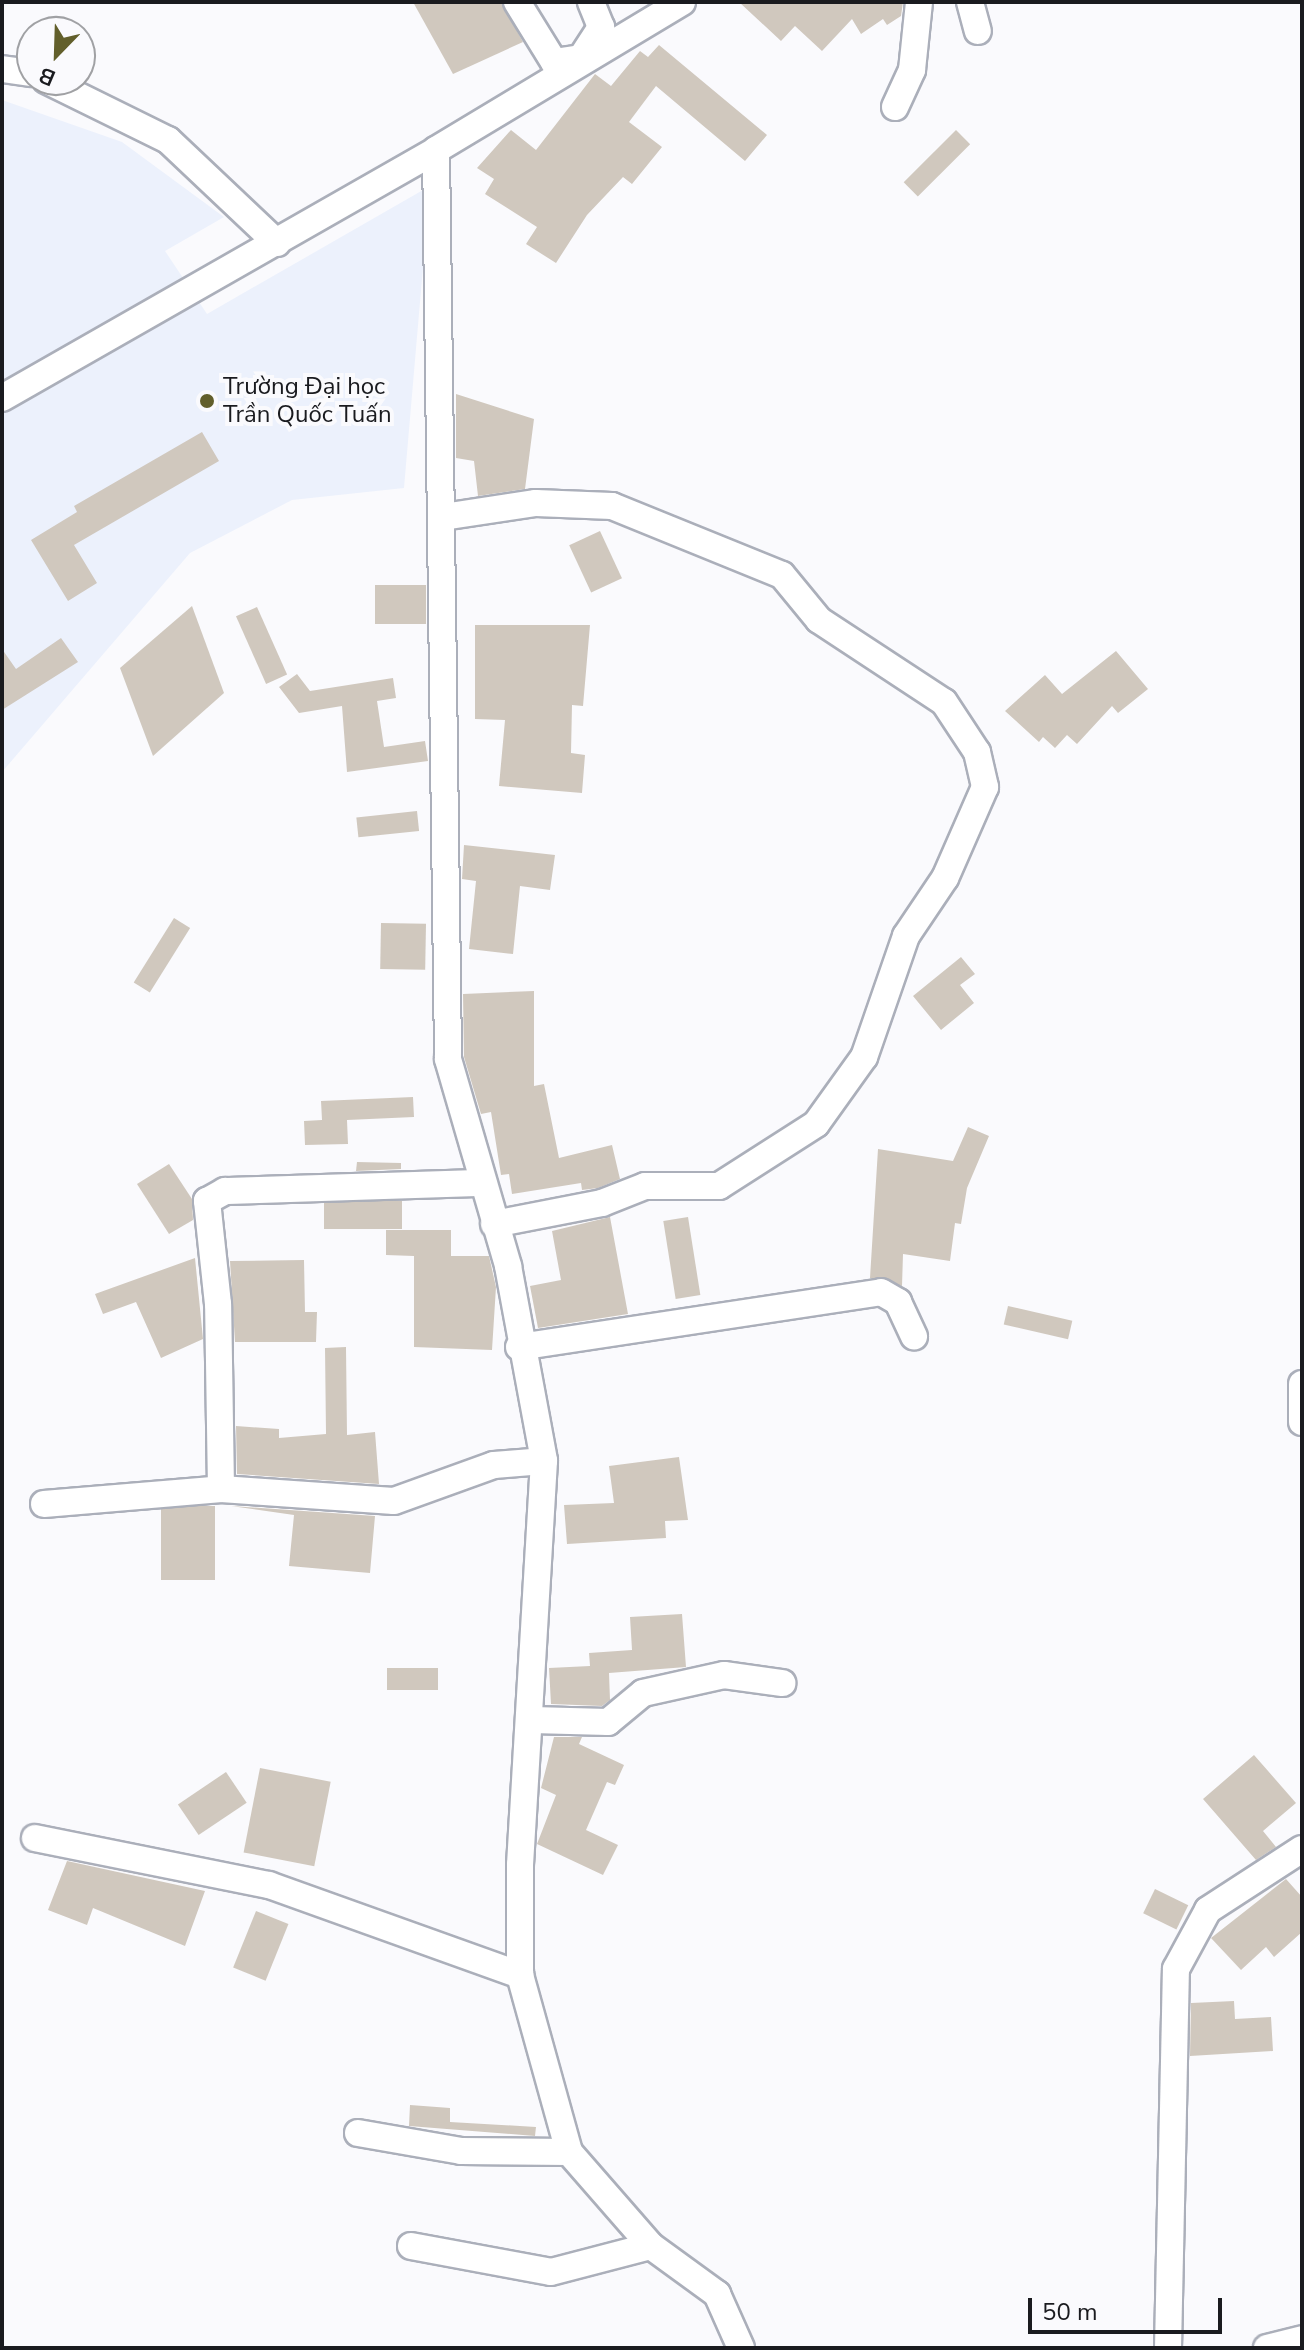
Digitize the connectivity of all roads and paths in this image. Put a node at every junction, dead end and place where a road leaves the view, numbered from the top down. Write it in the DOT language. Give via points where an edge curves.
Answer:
graph roads {
  1 [pos="517,2"];
  2 [pos="591,2"];
  3 [pos="682,2"];
  4 [pos="919,2"];
  5 [pos="970,2"];
  6 [pos="978,31"];
  7 [pos="581,58"];
  8 [pos="79,96"];
  9 [pos="895,107"];
  10 [pos="436,150"];
  11 [pos="277,243"];
  12 [pos="2,398"];
  13 [pos="443,517"];
  14 [pos="480,1183"];
  15 [pos="494,1224"];
  16 [pos="914,1336"];
  17 [pos="519,1347"];
  18 [pos="1302,1384"];
  19 [pos="1302,1422"];
  20 [pos="544,1461"];
  21 [pos="221,1489"];
  22 [pos="44,1504"];
  23 [pos="782,1683"];
  24 [pos="532,1720"];
  25 [pos="35,1838"];
  26 [pos="1302,1849"];
  27 [pos="520,1975"];
  28 [pos="358,2133"];
  29 [pos="569,2152"];
  30 [pos="411,2246"];
  31 [pos="651,2246"];
  32 [pos="1302,2339"];
  33 [pos="741,2348"];
  34 [pos="1168,2348"];
  35 [pos="1267,2348"];
  1 -- 7 [label="street" via="554,62"];
  2 -- 7 [label="street" via="601,27"];
  3 -- 7 [label="street"];
  4 -- 9 [label="street" via="912,70"];
  5 -- 6 [label="street"];
  7 -- 10 [label="street"];
  8 -- 11 [label="street" via="168,140"];
  10 -- 11 [label="street"];
  10 -- 13 [label="street"];
  11 -- 12 [label="street"];
  13 -- 14 [label="street" via="448,1059"];
  13 -- 15 [label="street" via="536,503 612,506 782,575 819,620 944,702 977,752 985,787 945,878 906,936 864,1057 816,1124 719,1186 645,1186 602,1203"];
  14 -- 15 [label="street"];
  14 -- 21 [label="street" via="212,1196 206,1229 218,1304"];
  15 -- 17 [label="street"];
  16 -- 17 [label="street" via="898,1302 881,1292"];
  17 -- 20 [label="street"];
  18 -- 19 [label="street"];
  20 -- 21 [label="street" via="494,1465 394,1501"];
  20 -- 24 [label="street"];
  21 -- 22 [label="street"];
  23 -- 24 [label="street" via="724,1675 643,1693 608,1722"];
  24 -- 27 [label="street" via="520,1865"];
  25 -- 27 [label="street" via="269,1885"];
  26 -- 34 [label="street" via="1208,1910 1176,1969"];
  27 -- 29 [label="street"];
  28 -- 29 [label="street" via="461,2151"];
  29 -- 31 [label="street"];
  30 -- 31 [label="street" via="551,2272"];
  31 -- 33 [label="street" via="717,2294"];
  32 -- 35 [label="street"];
}
